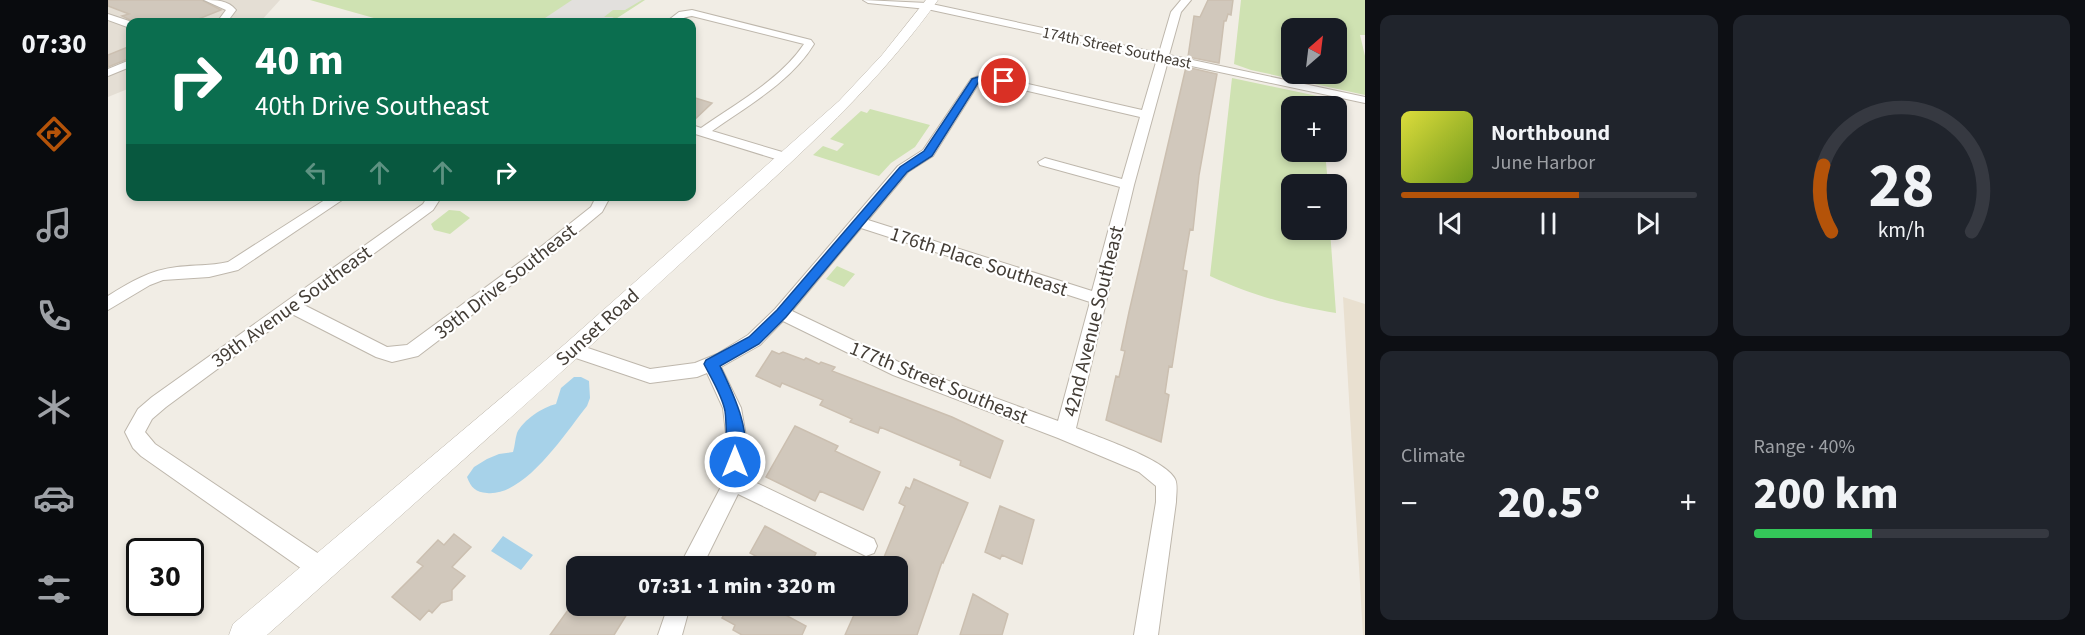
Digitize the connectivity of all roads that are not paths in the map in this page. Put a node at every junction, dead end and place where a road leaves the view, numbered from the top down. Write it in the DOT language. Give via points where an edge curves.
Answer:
graph roads {
  1 [pos="209,0"];
  2 [pos="867,0"];
  3 [pos="1186,0"];
  4 [pos="929,3"];
  5 [pos="108,17"];
  6 [pos="226,18"];
  7 [pos="676,18"];
  8 [pos="126,24"];
  9 [pos="1164,57"];
  10 [pos="126,65"];
  11 [pos="108,73"];
  12 [pos="1365,100"];
  13 [pos="1147,115"];
  14 [pos="697,130"];
  15 [pos="784,157"];
  16 [pos="1045,162"];
  17 [pos="1127,185"];
  18 [pos="333,201"];
  19 [pos="432,201"];
  20 [pos="601,201"];
  21 [pos="859,222"];
  22 [pos="1098,299"];
  23 [pos="108,304"];
  24 [pos="291,306"];
  25 [pos="782,313"];
  26 [pos="573,350"];
  27 [pos="711,364"];
  28 [pos="1065,432"];
  29 [pos="734,482"];
  30 [pos="866,546"];
  31 [pos="696,556"];
  32 [pos="320,568"];
  33 [pos="675,616"];
  34 [pos="244,635"];
  35 [pos="670,635"];
  36 [pos="1146,635"];
  1 -- 6 [label="street" via="228,6 231,10"];
  2 -- 4 [label="street, 174th Street Southeast"];
  3 -- 9 [label="street, 42nd Avenue Southeast" via="1176,12"];
  4 -- 9 [label="street, 174th Street Southeast"];
  4 -- 15 [label="street, Sunset Road" via="844,104"];
  5 -- 8 [label="street"];
  7 -- 14 [label="street" via="692,13 808,44 768,85"];
  9 -- 12 [label="street, 174th Street Southeast"];
  9 -- 13 [label="street, 42nd Avenue Southeast"];
  10 -- 11 [label="street"];
  13 -- 17 [label="street, 42nd Avenue Southeast"];
  13 -- 21 [label="street" via="984,77 975,81 928,153 903,169"];
  14 -- 15 [label="street"];
  15 -- 26 [label="street, Sunset Road"];
  16 -- 17 [label="street"];
  17 -- 22 [label="street, 42nd Avenue Southeast"];
  18 -- 23 [label="street" via="233,266 161,275"];
  19 -- 24 [label="street, 39th Avenue Southeast"];
  20 -- 24 [label="street, 39th Drive Southeast" via="597,209 543,254 422,345 400,355 382,352"];
  21 -- 22 [label="street, 176th Place Southeast"];
  21 -- 25 [label="street"];
  22 -- 28 [label="street, 42nd Avenue Southeast"];
  24 -- 32 [label="street, 39th Avenue Southeast" via="145,414 135,432 148,450"];
  25 -- 27 [label="street" via="754,340"];
  25 -- 28 [label="street, 177th Street Southeast" via="899,370"];
  26 -- 27 [label="street" via="650,376"];
  26 -- 32 [label="street, Sunset Road"];
  27 -- 29 [label="street" via="732,408 736,442"];
  28 -- 36 [label="street, 42nd Avenue Southeast" via="1146,466 1166,482"];
  29 -- 30 [label="street"];
  29 -- 31 [label="street"];
  32 -- 34 [label="street, Sunset Road"];
  33 -- 35 [label="street"];
}
